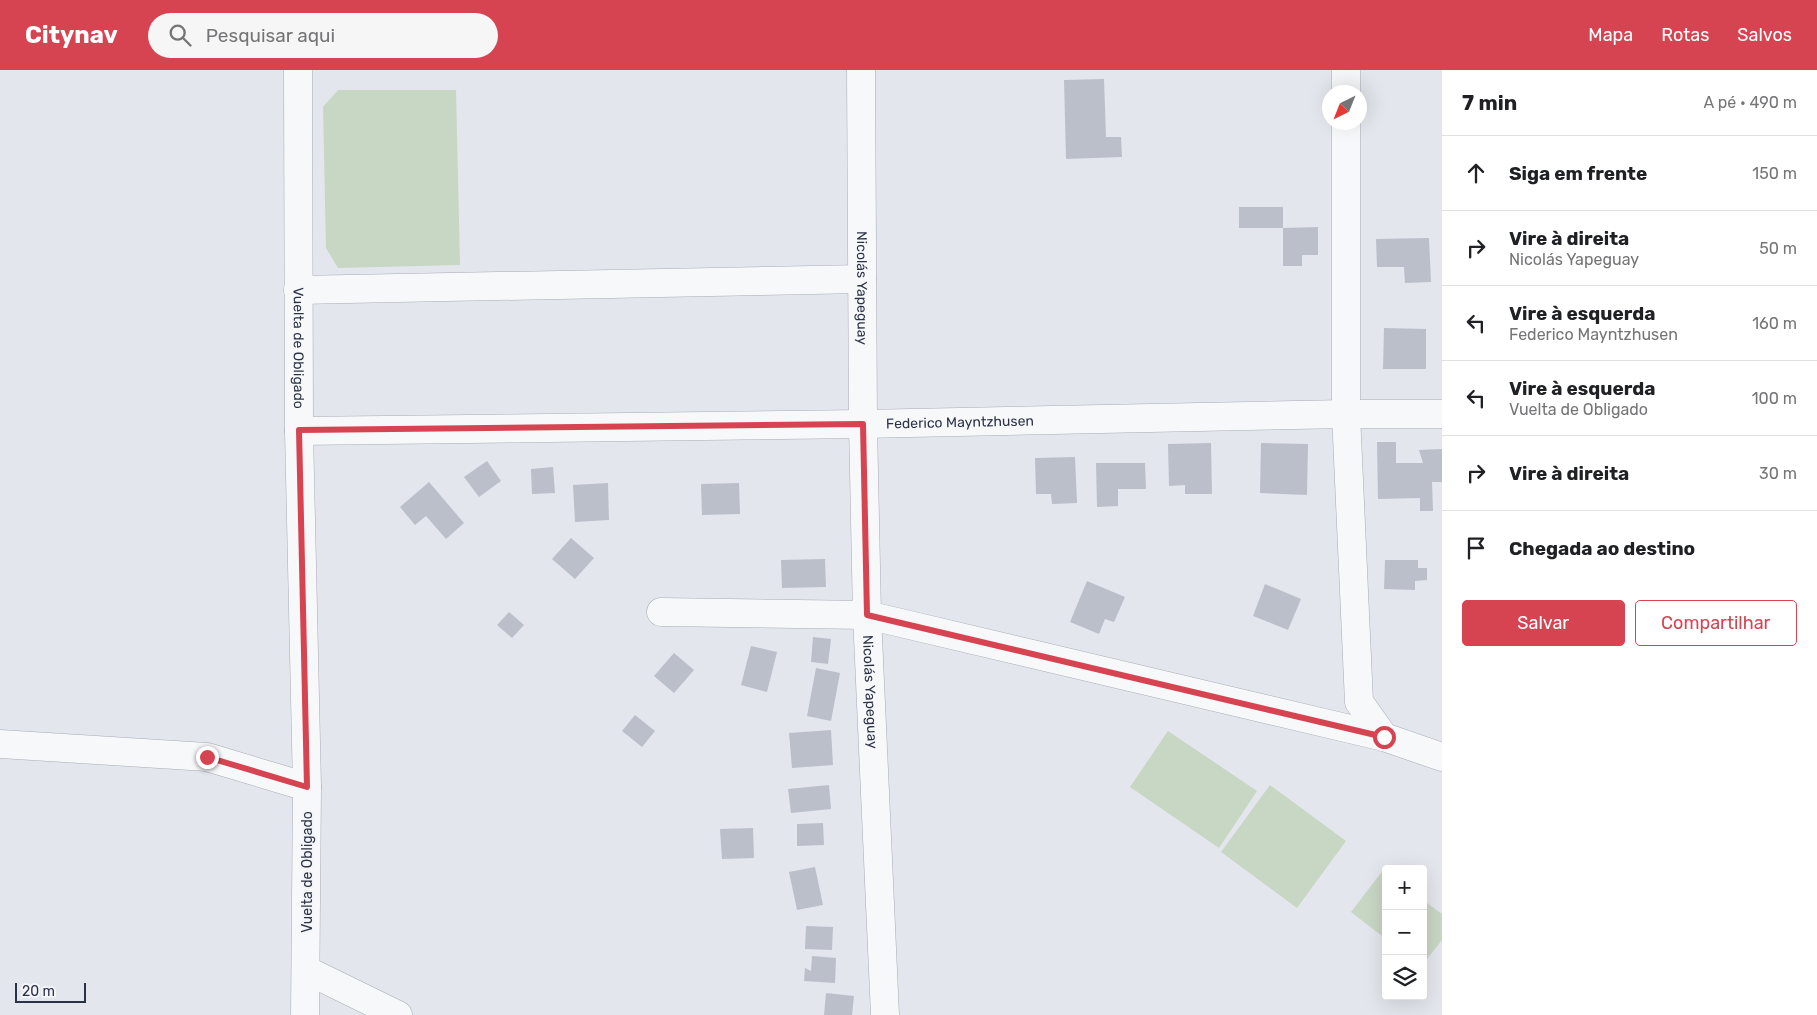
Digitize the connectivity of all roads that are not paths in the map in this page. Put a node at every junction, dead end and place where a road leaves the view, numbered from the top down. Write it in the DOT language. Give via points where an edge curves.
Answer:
graph roads {
  1 [pos="298,70"];
  2 [pos="861,70"];
  3 [pos="1333,70"];
  4 [pos="1346,70"];
  5 [pos="1350,70"];
  6 [pos="1346,85"];
  7 [pos="1346,130"];
  8 [pos="862,279"];
  9 [pos="298,290"];
  10 [pos="1346,414"];
  11 [pos="1442,414"];
  12 [pos="863,424"];
  13 [pos="299,430"];
  14 [pos="661,612"];
  15 [pos="867,615"];
  16 [pos="1384,737"];
  17 [pos="0,744"];
  18 [pos="1442,756"];
  19 [pos="307,787"];
  20 [pos="306,970"];
  21 [pos="305,1015"];
  22 [pos="398,1015"];
  23 [pos="885,1015"];
  1 -- 9 [label="street, Vuelta de Obligado"];
  2 -- 8 [label="street, Nicolás Yapeguay"];
  3 -- 4 [label="street"];
  4 -- 5 [label="street"];
  4 -- 6 [label="street"];
  7 -- 10 [label="street"];
  8 -- 9 [label="street"];
  8 -- 12 [label="street, Nicolás Yapeguay"];
  9 -- 13 [label="street, Vuelta de Obligado"];
  10 -- 11 [label="street, Federico Mayntzhusen"];
  10 -- 12 [label="street, Federico Mayntzhusen"];
  10 -- 16 [label="street" via="1359,702"];
  12 -- 13 [label="street, Federico Mayntzhusen"];
  12 -- 15 [label="street, Nicolás Yapeguay"];
  13 -- 19 [label="street, Vuelta de Obligado"];
  14 -- 15 [label="street"];
  15 -- 16 [label="street"];
  15 -- 23 [label="street, Nicolás Yapeguay"];
  16 -- 18 [label="street"];
  17 -- 19 [label="street" via="207,757"];
  19 -- 20 [label="street, Vuelta de Obligado"];
  20 -- 21 [label="street, Vuelta de Obligado"];
  20 -- 22 [label="street"];
}
